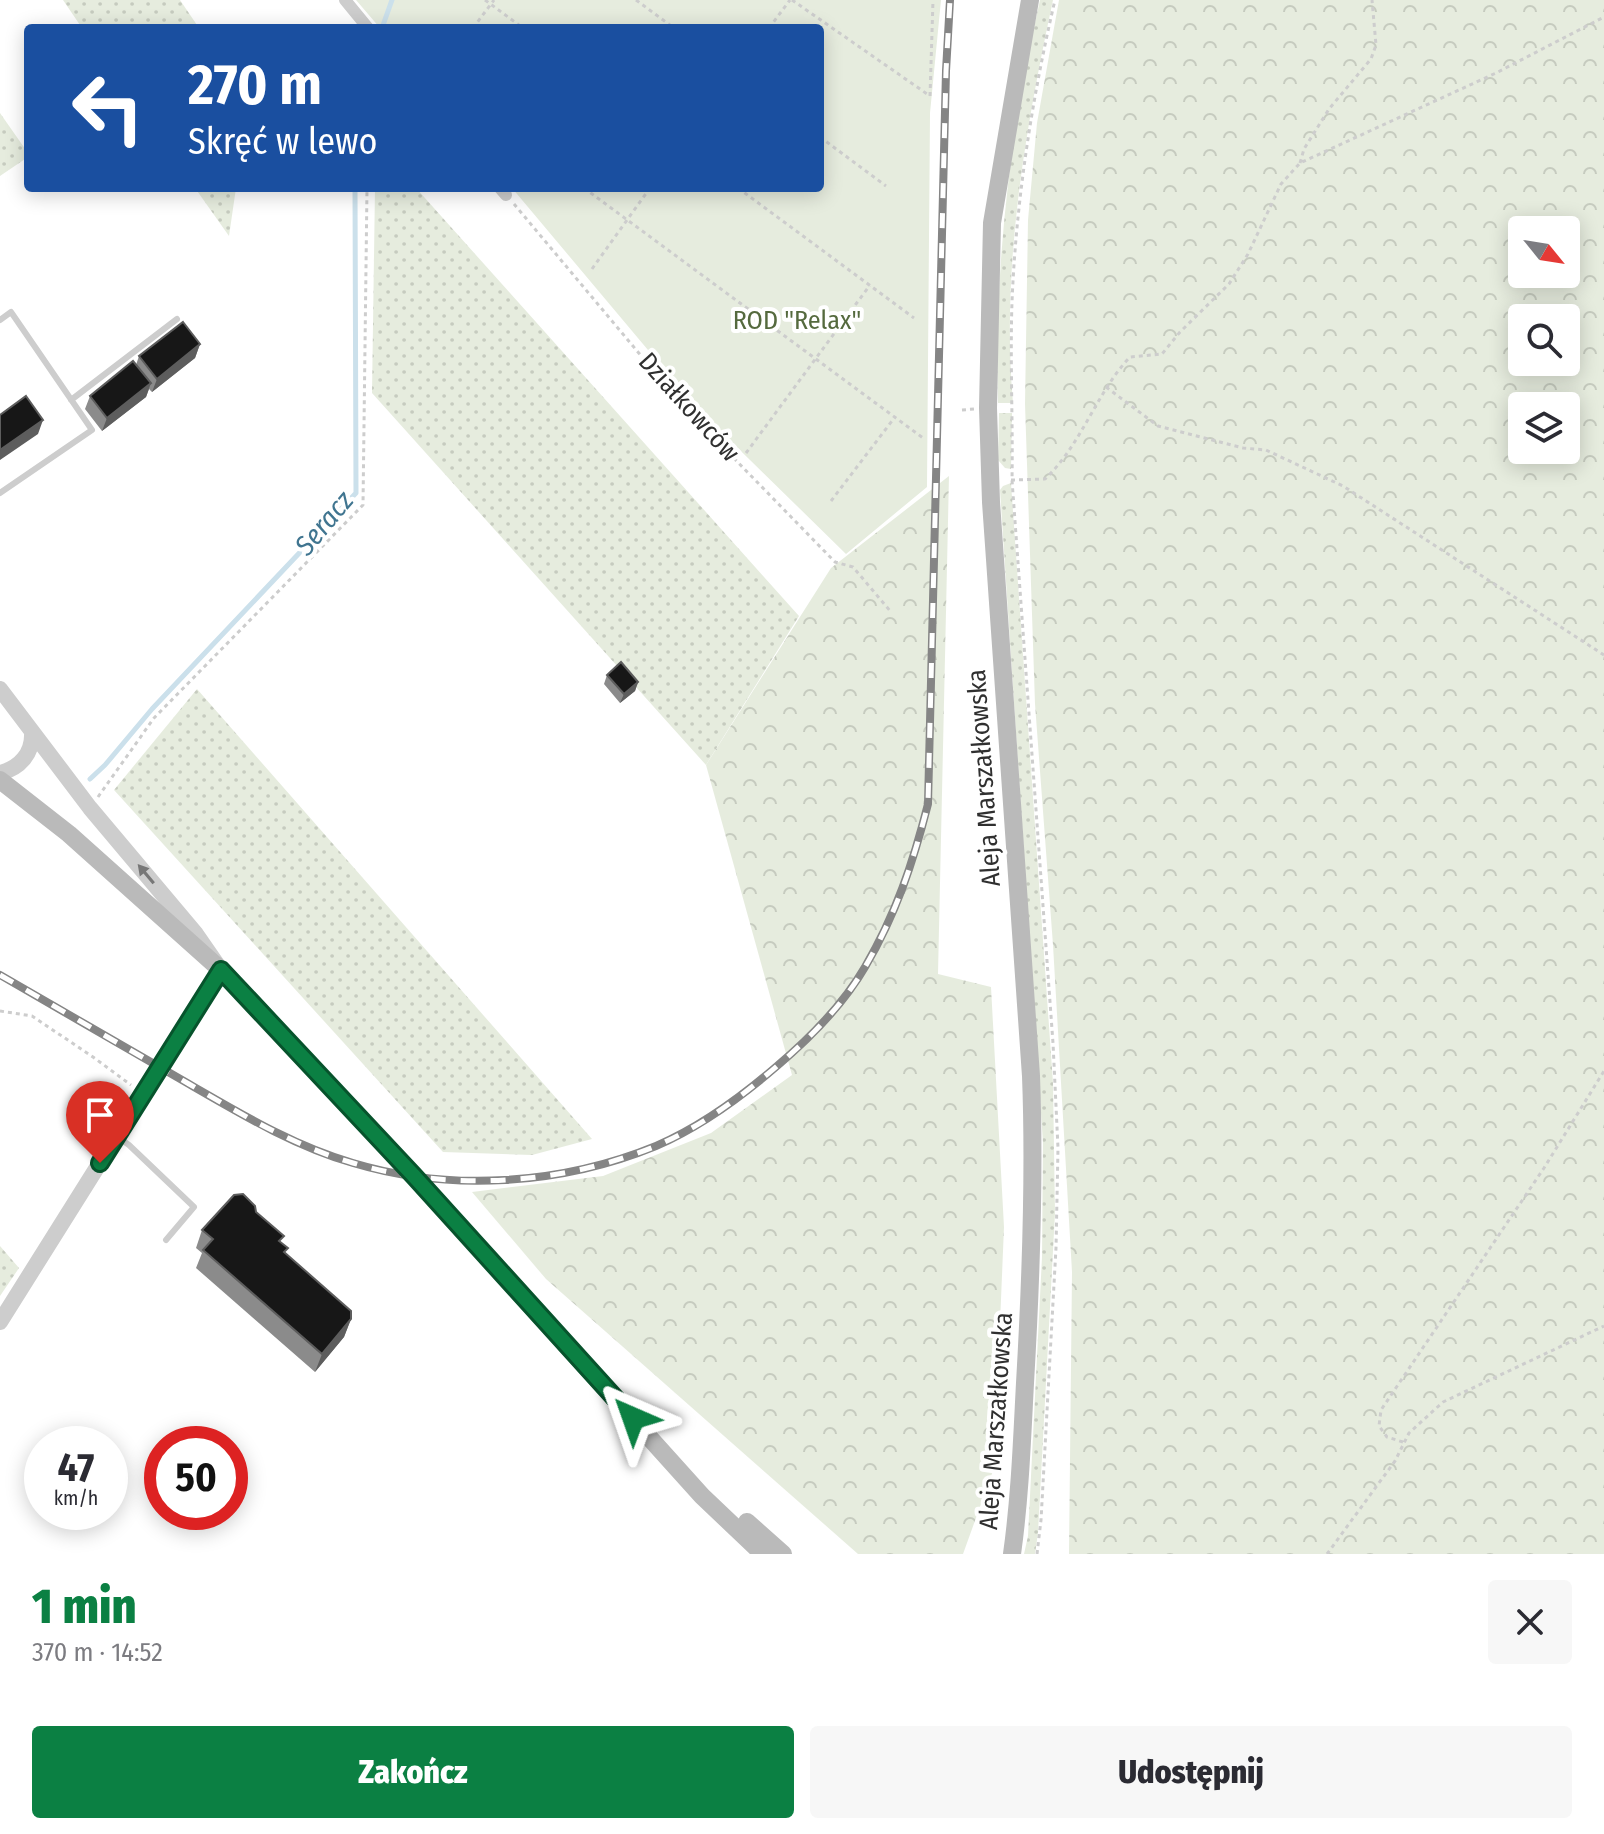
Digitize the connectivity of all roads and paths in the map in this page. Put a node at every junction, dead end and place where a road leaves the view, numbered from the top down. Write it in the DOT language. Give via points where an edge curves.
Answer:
graph roads {
  1 [pos="345,0"];
  2 [pos="485,0"];
  3 [pos="636,0"];
  4 [pos="791,0"];
  5 [pos="933,0"];
  6 [pos="1030,0"];
  7 [pos="1055,0"];
  8 [pos="1372,0"];
  9 [pos="492,2"];
  10 [pos="1604,17"];
  11 [pos="365,24"];
  12 [pos="476,24"];
  13 [pos="518,24"];
  14 [pos="669,24"];
  15 [pos="772,24"];
  16 [pos="824,140"];
  17 [pos="1300,163"];
  18 [pos="886,186"];
  19 [pos="367,192"];
  20 [pos="503,192"];
  21 [pos="589,192"];
  22 [pos="647,192"];
  23 [pos="743,192"];
  24 [pos="627,220"];
  25 [pos="592,269"];
  26 [pos="870,285"];
  27 [pos="914,318"];
  28 [pos="177,319"];
  29 [pos="0,320"];
  30 [pos="815,358"];
  31 [pos="1106,387"];
  32 [pos="71,400"];
  33 [pos="895,417"];
  34 [pos="923,438"];
  35 [pos="746,453"];
  36 [pos="1012,480"];
  37 [pos="991,481"];
  38 [pos="0,493"];
  39 [pos="831,501"];
  40 [pos="891,612"];
  41 [pos="1604,655"];
  42 [pos="0,689"];
  43 [pos="32,733"];
  44 [pos="0,773"];
  45 [pos="0,780"];
  46 [pos="90,808"];
  47 [pos="221,970"];
  48 [pos="0,1011"];
  49 [pos="1604,1071"];
  50 [pos="143,1095"];
  51 [pos="117,1137"];
  52 [pos="166,1240"];
  53 [pos="0,1322"];
  54 [pos="1604,1326"];
  55 [pos="1403,1442"];
  56 [pos="673,1463"];
  57 [pos="763,1554"];
  58 [pos="783,1554"];
  59 [pos="1012,1554"];
  60 [pos="1037,1554"];
  61 [pos="1327,1554"];
  1 -- 11 [label="street"];
  2 -- 9 [label="path"];
  3 -- 14 [label="path"];
  4 -- 5 [label="path" via="930,96"];
  4 -- 15 [label="path"];
  6 -- 37 [label="main road, Aleja Marszałkowska" via="992,223"];
  7 -- 36 [label="path" via="1027,148 1012,299"];
  8 -- 17 [label="path" via="1376,45 1371,59 1329,109"];
  9 -- 12 [label="path"];
  9 -- 13 [label="path"];
  10 -- 17 [label="path"];
  16 -- 18 [label="path"];
  17 -- 31 [label="path" via="1281,184 1229,284 1162,354 1130,357"];
  19 -- 46 [label="path" via="363,505 154,718"];
  20 -- 40 [label="path, Działkowców" via="684,407 835,562 853,567"];
  21 -- 24 [label="path"];
  22 -- 24 [label="path"];
  23 -- 26 [label="path"];
  24 -- 25 [label="path"];
  24 -- 30 [label="path"];
  26 -- 27 [label="path"];
  26 -- 30 [label="path"];
  28 -- 32 [label="lane"];
  29 -- 32 [label="lane" via="11,312"];
  30 -- 33 [label="path"];
  30 -- 35 [label="path"];
  31 -- 36 [label="path" via="1064,462 1045,479"];
  31 -- 41 [label="path" via="1158,426 1266,450 1343,486"];
  32 -- 38 [label="lane" via="92,430"];
  33 -- 34 [label="path"];
  33 -- 39 [label="path"];
  36 -- 37 [label="path"];
  36 -- 60 [label="path" via="1058,1148"];
  37 -- 59 [label="main road, Aleja Marszałkowska" via="1034,1162"];
  42 -- 43 [label="street"];
  43 -- 44 [label="street" via="26,757"];
  43 -- 46 [label="street"];
  45 -- 47 [label="main road" via="69,834"];
  47 -- 46 [label="street, one-way"];
  47 -- 50 [label="street"];
  47 -- 56 [label="main road"];
  48 -- 50 [label="path" via="32,1016"];
  49 -- 55 [label="path" via="1381,1410 1379,1426 1387,1437"];
  50 -- 51 [label="street"];
  51 -- 52 [label="lane" via="194,1207"];
  51 -- 53 [label="street"];
  54 -- 55 [label="path" via="1443,1402"];
  55 -- 61 [label="path" via="1395,1461"];
  56 -- 57 [label="main road"];
  56 -- 58 [label="main road"];
}
